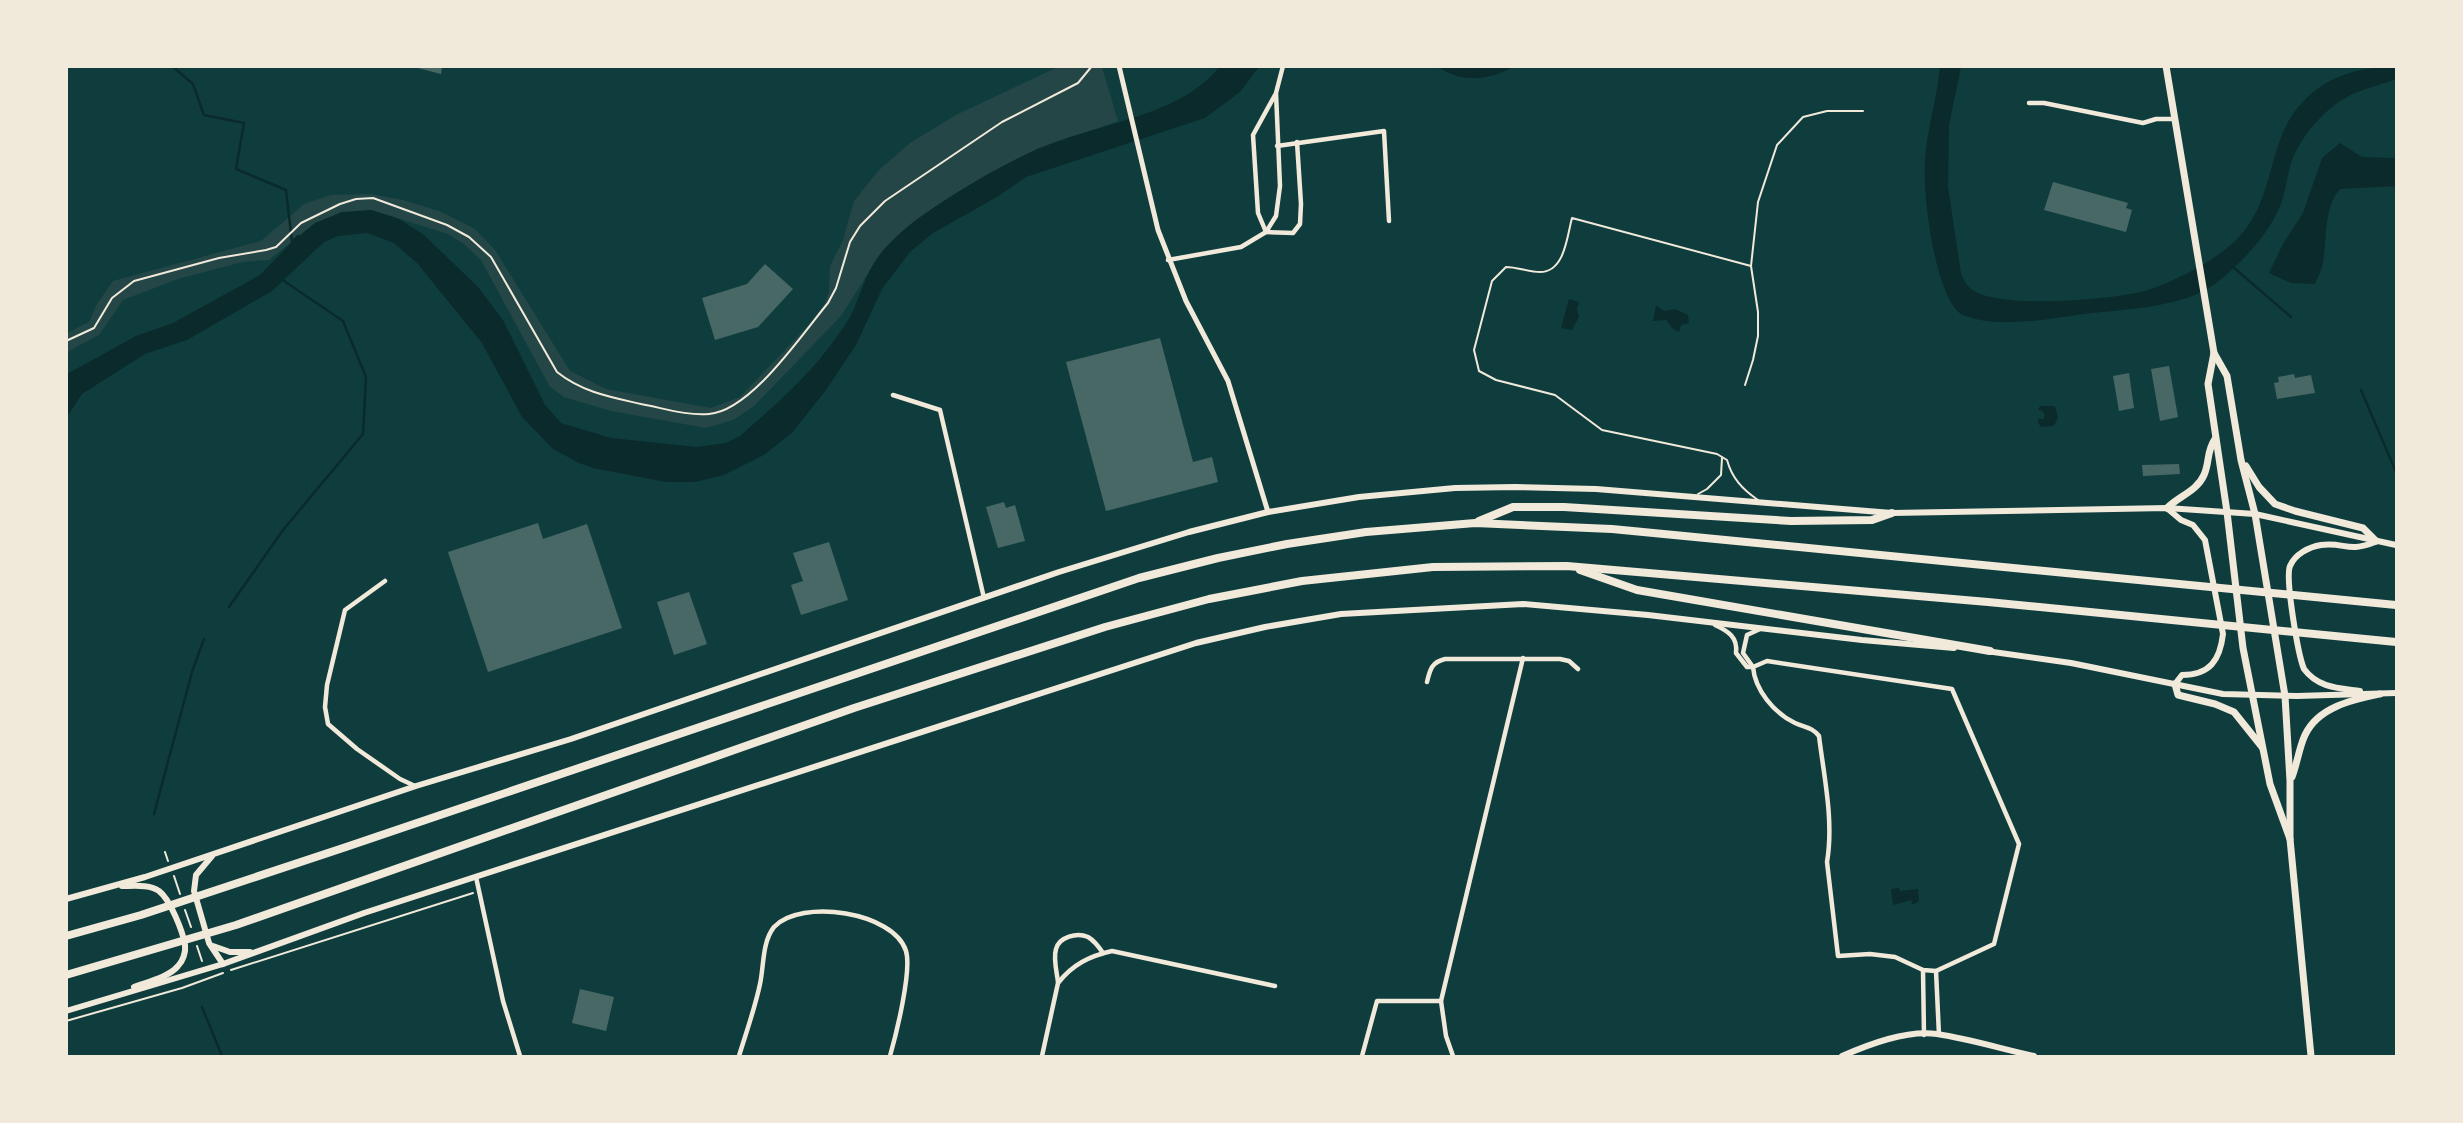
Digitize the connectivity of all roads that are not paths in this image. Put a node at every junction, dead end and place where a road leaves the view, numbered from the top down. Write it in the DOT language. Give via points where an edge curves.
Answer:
graph roads {
  1 [pos="1119,66"];
  2 [pos="1283,66"];
  3 [pos="2166,66"];
  4 [pos="1276,93"];
  5 [pos="2029,103"];
  6 [pos="1863,111"];
  7 [pos="2174,119"];
  8 [pos="1297,142"];
  9 [pos="1277,146"];
  10 [pos="1388,221"];
  11 [pos="1266,232"];
  12 [pos="1168,260"];
  13 [pos="1751,266"];
  14 [pos="2214,353"];
  15 [pos="1745,385"];
  16 [pos="892,395"];
  17 [pos="2216,438"];
  18 [pos="1722,457"];
  19 [pos="2241,460"];
  20 [pos="1691,498"];
  21 [pos="1763,504"];
  22 [pos="2167,508"];
  23 [pos="1268,512"];
  24 [pos="2227,512"];
  25 [pos="1892,513"];
  26 [pos="2255,514"];
  27 [pos="1475,523"];
  28 [pos="2376,541"];
  29 [pos="2396,545"];
  30 [pos="1567,566"];
  31 [pos="385,581"];
  32 [pos="984,598"];
  33 [pos="2396,605"];
  34 [pos="1712,622"];
  35 [pos="1762,628"];
  36 [pos="2396,642"];
  37 [pos="1737,645"];
  38 [pos="1744,646"];
  39 [pos="1990,651"];
  40 [pos="1523,658"];
  41 [pos="1753,667"];
  42 [pos="1578,669"];
  43 [pos="1427,682"];
  44 [pos="2175,684"];
  45 [pos="2396,693"];
  46 [pos="2380,694"];
  47 [pos="2252,695"];
  48 [pos="2285,696"];
  49 [pos="2263,747"];
  50 [pos="2290,781"];
  51 [pos="416,786"];
  52 [pos="2290,839"];
  53 [pos="213,855"];
  54 [pos="476,877"];
  55 [pos="116,886"];
  56 [pos="66,899"];
  57 [pos="66,936"];
  58 [pos="209,943"];
  59 [pos="266,950"];
  60 [pos="1103,953"];
  61 [pos="223,964"];
  62 [pos="1923,971"];
  63 [pos="1936,971"];
  64 [pos="66,975"];
  65 [pos="1058,983"];
  66 [pos="1275,986"];
  67 [pos="1924,993"];
  68 [pos="1937,993"];
  69 [pos="1441,1001"];
  70 [pos="90,1005"];
  71 [pos="66,1011"];
  72 [pos="1924,1035"];
  73 [pos="1939,1035"];
  74 [pos="520,1056"];
  75 [pos="739,1056"];
  76 [pos="890,1056"];
  77 [pos="1042,1056"];
  78 [pos="1362,1056"];
  79 [pos="1452,1056"];
  80 [pos="1842,1056"];
  81 [pos="2034,1056"];
  82 [pos="2311,1056"];
  1 -- 12 [label="street"];
  2 -- 4 [label="street"];
  3 -- 7 [label="main road"];
  4 -- 9 [label="street"];
  4 -- 11 [label="street" via="1253,135 1258,213"];
  5 -- 7 [label="street" via="2143,123"];
  6 -- 13 [label="lane" via="1827,111 1803,117 1777,145 1758,202"];
  7 -- 14 [label="main road"];
  8 -- 9 [label="street"];
  8 -- 10 [label="street" via="1384,131"];
  8 -- 11 [label="street" via="1300,224 1293,233"];
  9 -- 11 [label="street" via="1280,186 1276,216"];
  11 -- 12 [label="street" via="1241,247"];
  12 -- 23 [label="street" via="1228,381"];
  13 -- 15 [label="lane" via="1758,336"];
  13 -- 18 [label="lane" via="1572,218 1560,260 1553,268 1541,272 1506,267 1492,281 1474,350 1479,371 1555,395 1602,430"];
  14 -- 17 [label="main road" via="2208,384"];
  14 -- 19 [label="main road" via="2227,376"];
  16 -- 32 [label="street" via="940,410"];
  17 -- 22 [label="main road" via="2208,450 2203,477"];
  17 -- 24 [label="main road"];
  18 -- 20 [label="lane" via="1721,475"];
  18 -- 21 [label="lane" via="1738,484"];
  19 -- 26 [label="main road"];
  19 -- 28 [label="main road" via="2275,503 2363,528"];
  20 -- 21 [label="main road"];
  20 -- 23 [label="main road" via="1555,487 1455,488"];
  21 -- 25 [label="main road"];
  22 -- 24 [label="main road"];
  22 -- 25 [label="main road"];
  22 -- 44 [label="main road" via="2193,525 2205,540 2223,634 2222,647 2209,668 2182,675"];
  23 -- 32 [label="main road" via="1189,532"];
  24 -- 26 [label="main road"];
  24 -- 47 [label="main road"];
  25 -- 27 [label="highway" via="1872,520 1791,521 1513,507"];
  26 -- 28 [label="main road"];
  26 -- 48 [label="main road"];
  27 -- 33 [label="highway" via="1612,529"];
  27 -- 57 [label="highway" via="1287,544 1139,578 222,888"];
  28 -- 29 [label="main road"];
  28 -- 46 [label="main road" via="2357,549 2320,545 2307,549 2294,559 2288,575 2301,663 2308,674 2331,687"];
  30 -- 36 [label="highway"];
  30 -- 39 [label="highway" via="1637,590"];
  30 -- 64 [label="highway" via="1388,570 1196,602 854,708 236,925"];
  31 -- 51 [label="street" via="345,610 325,708 328,724 357,749"];
  32 -- 51 [label="main road" via="571,739"];
  34 -- 35 [label="main road"];
  34 -- 37 [label="street" via="1731,633"];
  34 -- 54 [label="main road" via="1523,604 1341,614 1214,637"];
  35 -- 38 [label="street" via="1747,635"];
  35 -- 39 [label="main road"];
  37 -- 38 [label="street"];
  37 -- 41 [label="street" via="1736,653 1747,667"];
  38 -- 41 [label="street" via="1743,653"];
  39 -- 44 [label="main road"];
  40 -- 42 [label="street" via="1560,659"];
  40 -- 43 [label="street" via="1437,661"];
  40 -- 69 [label="street"];
  41 -- 62 [label="street" via="1754,681 1774,708 1796,724 1813,728 1819,736 1838,956 1895,957"];
  41 -- 63 [label="street" via="1768,662 1952,689 2020,845 1994,944"];
  44 -- 47 [label="main road"];
  44 -- 49 [label="main road" via="2178,695 2234,712"];
  45 -- 46 [label="main road"];
  46 -- 48 [label="main road"];
  46 -- 50 [label="main road" via="2353,700 2322,715 2303,739"];
  47 -- 48 [label="main road"];
  47 -- 49 [label="main road"];
  48 -- 50 [label="main road"];
  49 -- 52 [label="main road" via="2270,784"];
  50 -- 52 [label="main road"];
  51 -- 53 [label="main road"];
  52 -- 82 [label="main road"];
  53 -- 55 [label="main road"];
  53 -- 58 [label="main road" via="193,883"];
  54 -- 59 [label="main road"];
  54 -- 74 [label="street" via="507,1019"];
  55 -- 56 [label="main road"];
  55 -- 70 [label="main road" via="160,891 168,900 185,945 184,954 170,973"];
  58 -- 59 [label="main road" via="230,952"];
  58 -- 61 [label="main road"];
  59 -- 61 [label="main road"];
  60 -- 65 [label="street" via="1087,957"];
  60 -- 65 [label="street" via="1087,936 1061,940 1055,950"];
  60 -- 66 [label="street" via="1135,955"];
  61 -- 70 [label="main road"];
  62 -- 63 [label="street"];
  62 -- 67 [label="street"];
  63 -- 68 [label="street"];
  65 -- 77 [label="street"];
  67 -- 68 [label="street"];
  67 -- 72 [label="street"];
  68 -- 73 [label="street"];
  69 -- 78 [label="street" via="1377,1001"];
  69 -- 79 [label="street"];
  70 -- 71 [label="main road"];
  72 -- 73 [label="main road"];
  72 -- 80 [label="main road" via="1874,1044"];
  73 -- 81 [label="main road"];
  75 -- 76 [label="street" via="773,928 788,916 808,911 838,912 882,923 901,939 907,972"];
}
